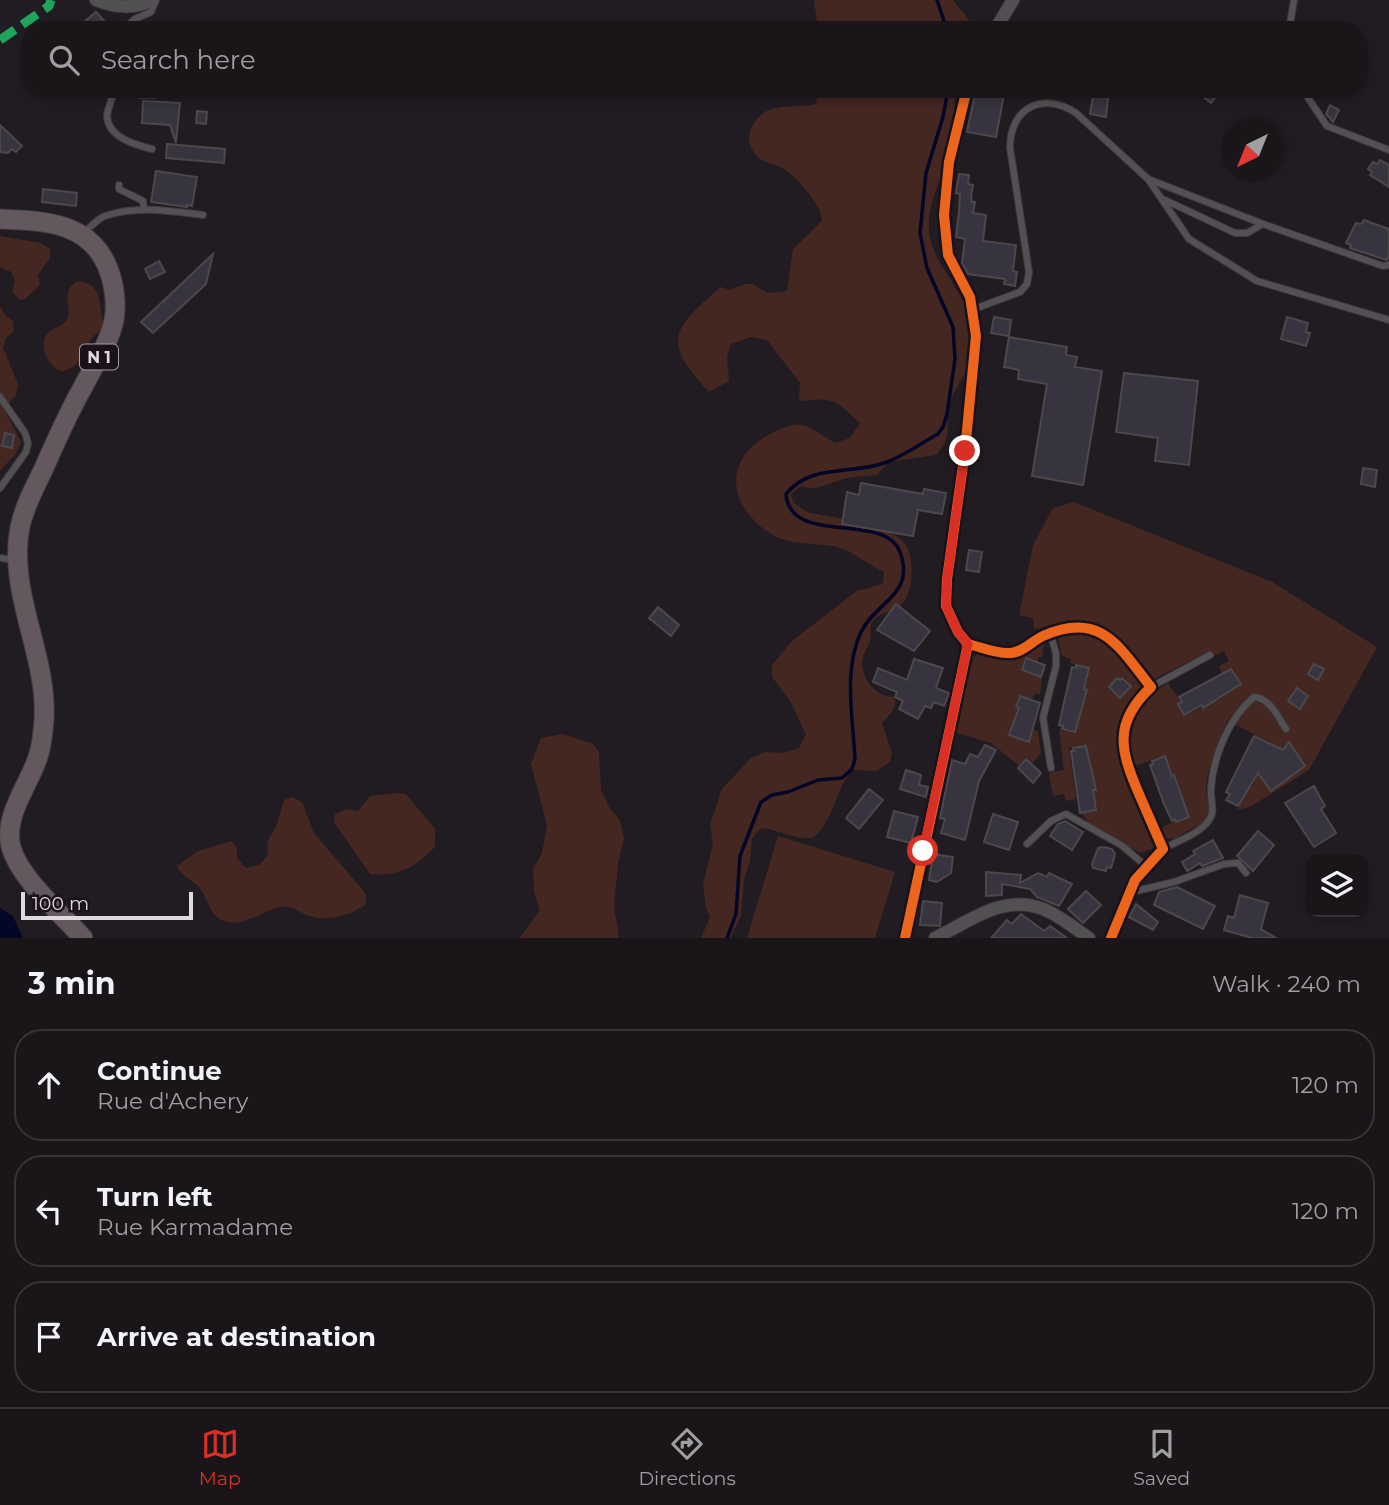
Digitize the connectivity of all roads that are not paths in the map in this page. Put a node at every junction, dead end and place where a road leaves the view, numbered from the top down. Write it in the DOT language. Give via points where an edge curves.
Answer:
graph roads {
  1 [pos="96,0"];
  2 [pos="154,0"];
  3 [pos="1013,0"];
  4 [pos="1294,0"];
  5 [pos="133,21"];
  6 [pos="1000,21"];
  7 [pos="1290,21"];
  8 [pos="114,98"];
  9 [pos="965,98"];
  10 [pos="1308,98"];
  11 [pos="152,149"];
  12 [pos="1389,150"];
  13 [pos="1148,179"];
  14 [pos="120,185"];
  15 [pos="1163,199"];
  16 [pos="144,210"];
  17 [pos="204,215"];
  18 [pos="0,219"];
  19 [pos="1263,224"];
  20 [pos="82,235"];
  21 [pos="1389,265"];
  22 [pos="974,309"];
  23 [pos="1389,320"];
  24 [pos="0,397"];
  25 [pos="0,488"];
  26 [pos="8,559"];
  27 [pos="1050,633"];
  28 [pos="968,644"];
  29 [pos="1210,655"];
  30 [pos="1151,687"];
  31 [pos="1286,729"];
  32 [pos="1051,768"];
  33 [pos="1027,844"];
  34 [pos="1163,849"];
  35 [pos="1146,866"];
  36 [pos="1246,873"];
  37 [pos="1132,892"];
  38 [pos="83,938"];
  39 [pos="905,938"];
  40 [pos="935,938"];
  41 [pos="1089,938"];
  42 [pos="1111,938"];
  1 -- 2 [label="street" via="124,7"];
  2 -- 5 [label="lane" via="151,12"];
  3 -- 6 [label="street"];
  4 -- 7 [label="lane"];
  8 -- 11 [label="lane" via="107,116 111,127 128,141"];
  9 -- 22 [label="street" via="949,162 944,215 948,255"];
  10 -- 12 [label="lane" via="1327,126"];
  13 -- 15 [label="lane"];
  13 -- 19 [label="lane"];
  13 -- 22 [label="lane" via="1064,105 1036,104 1023,112 1010,134 1010,148 1027,284 1020,292"];
  14 -- 16 [label="lane" via="123,192 143,201"];
  15 -- 19 [label="lane" via="1235,233 1247,233"];
  15 -- 23 [label="lane" via="1189,239 1257,281"];
  16 -- 17 [label="lane"];
  16 -- 20 [label="lane" via="102,217"];
  18 -- 20 [label="main road, N 1" via="55,223"];
  19 -- 21 [label="lane"];
  20 -- 26 [label="main road, N 1" via="95,245 113,279 114,319 31,496"];
  22 -- 28 [label="street" via="976,336 946,606"];
  24 -- 25 [label="lane" via="28,443"];
  26 -- 38 [label="main road, N 1" via="39,664 44,721 40,754 7,840 23,869"];
  27 -- 28 [label="street" via="1013,654"];
  27 -- 30 [label="street" via="1094,628 1123,652"];
  27 -- 32 [label="lane" via="1056,666 1043,718"];
  28 -- 39 [label="street"];
  29 -- 30 [label="lane"];
  30 -- 34 [label="street" via="1131,709 1122,745"];
  31 -- 34 [label="lane" via="1262,697 1246,704 1236,715 1217,759 1210,820"];
  33 -- 35 [label="lane" via="1051,821 1066,814 1121,845"];
  34 -- 35 [label="street"];
  35 -- 37 [label="street"];
  36 -- 37 [label="lane" via="1238,863 1224,864"];
  37 -- 42 [label="street"];
  40 -- 41 [label="street" via="997,906 1022,904 1043,909"];
}
